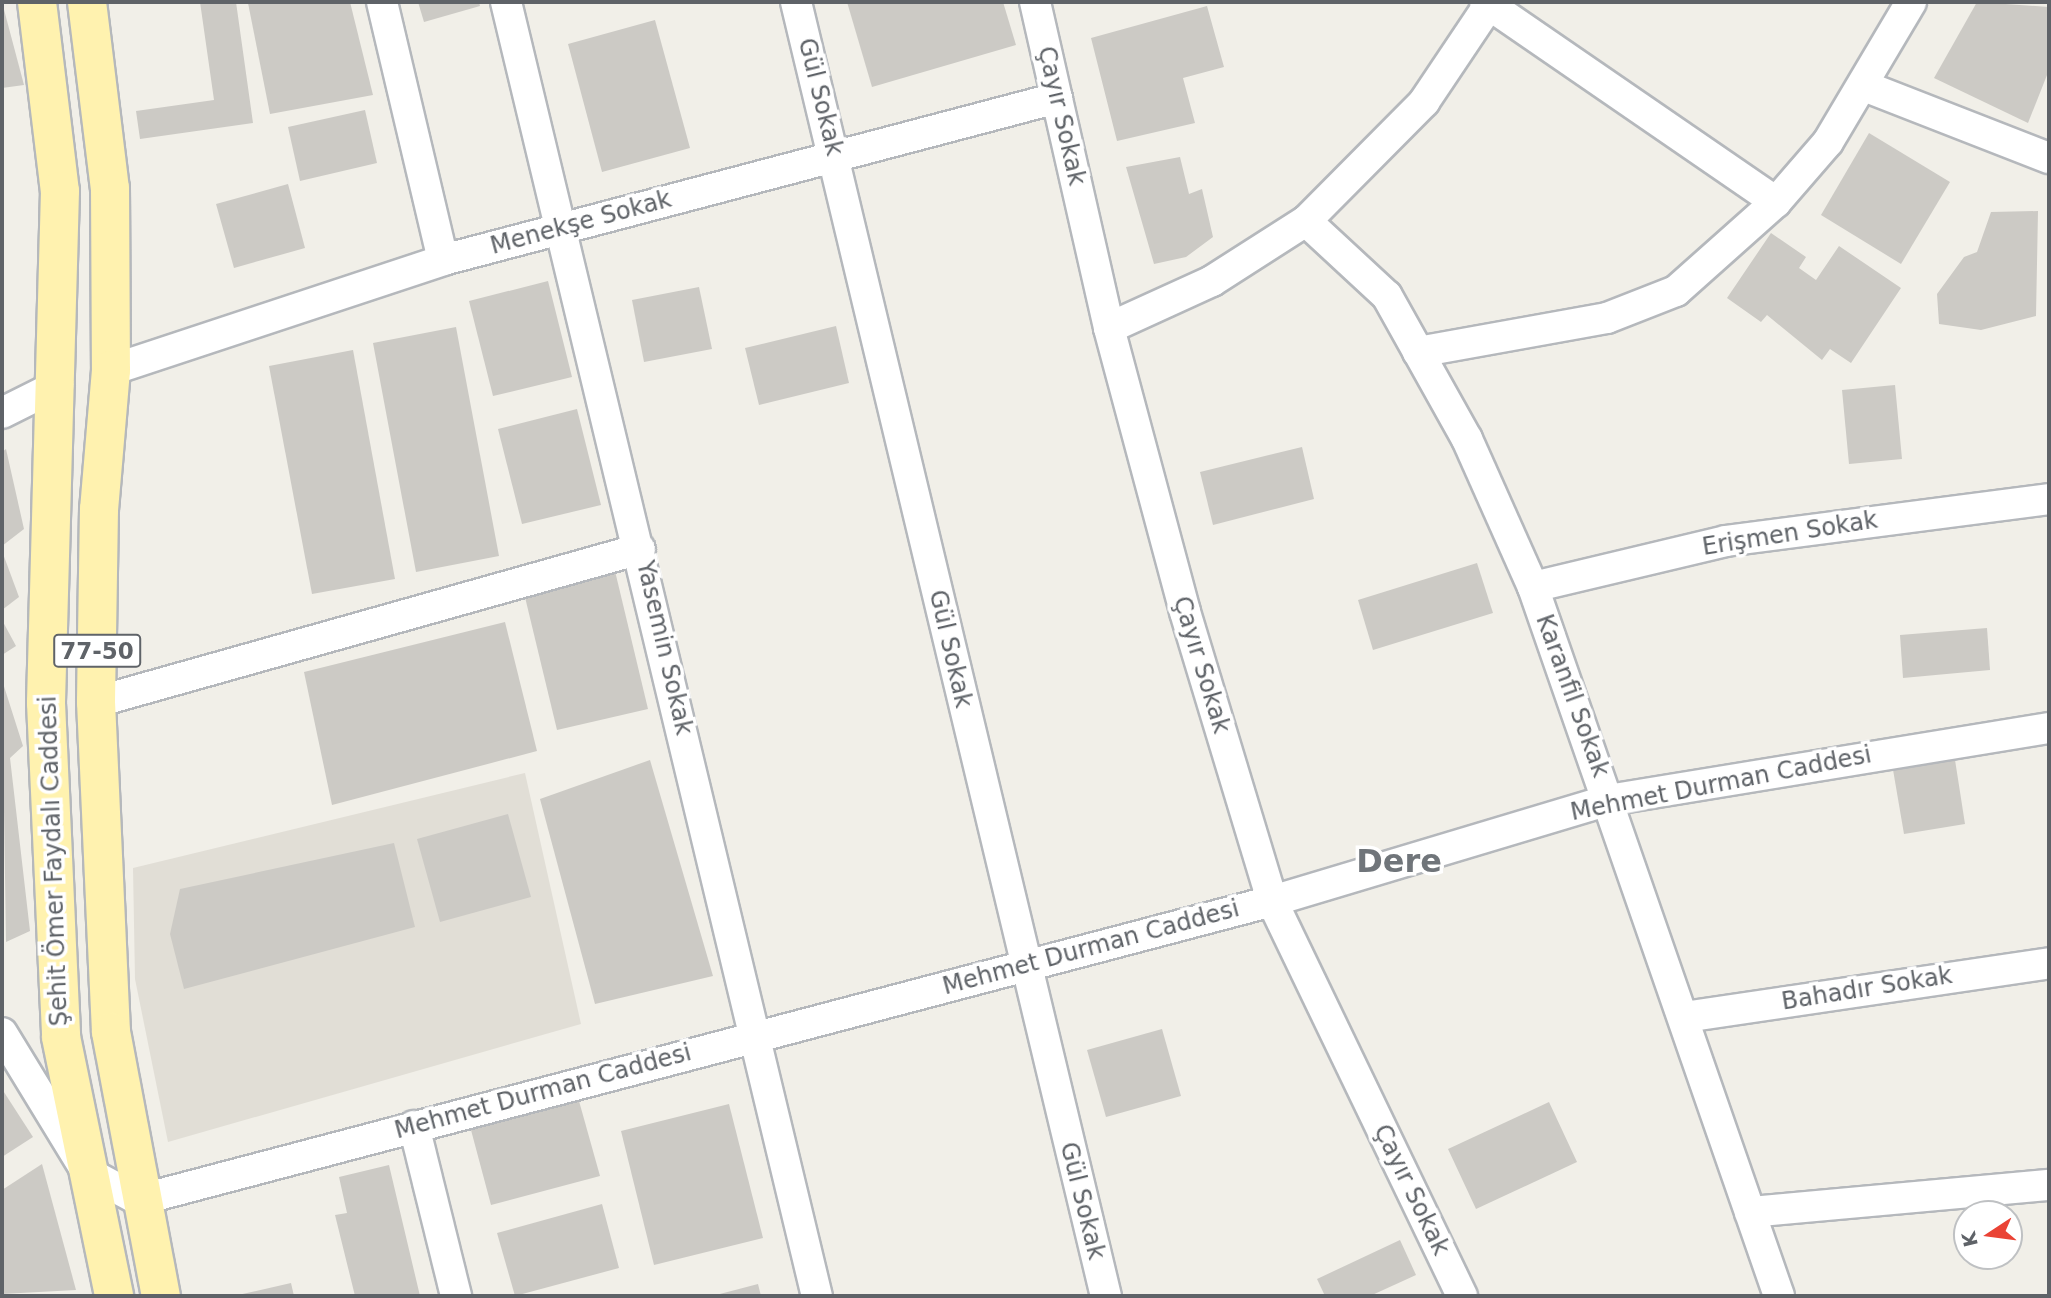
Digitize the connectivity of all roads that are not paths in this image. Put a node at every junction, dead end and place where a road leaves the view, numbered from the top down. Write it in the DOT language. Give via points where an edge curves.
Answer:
graph roads {
  1 [pos="37,2"];
  2 [pos="87,2"];
  3 [pos="382,2"];
  4 [pos="506,2"];
  5 [pos="796,2"];
  6 [pos="1035,2"];
  7 [pos="1911,2"];
  8 [pos="1487,3"];
  9 [pos="1864,86"];
  10 [pos="1057,98"];
  11 [pos="834,155"];
  12 [pos="2049,158"];
  13 [pos="1776,202"];
  14 [pos="1307,221"];
  15 [pos="564,229"];
  16 [pos="443,260"];
  17 [pos="1109,328"];
  18 [pos="1418,352"];
  19 [pos="111,370"];
  20 [pos="58,385"];
  21 [pos="6,402"];
  22 [pos="2049,499"];
  23 [pos="640,549"];
  24 [pos="1533,587"];
  25 [pos="96,702"];
  26 [pos="2049,728"];
  27 [pos="1609,800"];
  28 [pos="1272,901"];
  29 [pos="2049,963"];
  30 [pos="1024,966"];
  31 [pos="1685,1017"];
  32 [pos="2,1033"];
  33 [pos="756,1035"];
  34 [pos="414,1126"];
  35 [pos="87,1172"];
  36 [pos="2049,1185"];
  37 [pos="139,1200"];
  38 [pos="1750,1212"];
  39 [pos="114,1296"];
  40 [pos="161,1296"];
  41 [pos="456,1296"];
  42 [pos="817,1296"];
  43 [pos="1106,1296"];
  44 [pos="1462,1296"];
  45 [pos="1779,1296"];
  1 -- 20 [label="main road, Şehit Ömer Faydalı Caddesi / 77-50" via="60,191"];
  2 -- 19 [label="main road, Şehit Ömer Faydalı Caddesi / 77-50" via="110,188"];
  3 -- 16 [label="street"];
  4 -- 15 [label="street, Yasemin Sokak"];
  5 -- 11 [label="street, Gül Sokak"];
  6 -- 10 [label="street, Çayır Sokak"];
  7 -- 9 [label="street"];
  8 -- 13 [label="street"];
  8 -- 14 [label="street" via="1424,102"];
  9 -- 12 [label="street"];
  9 -- 13 [label="street" via="1828,142"];
  10 -- 11 [label="street, Menekşe Sokak"];
  10 -- 17 [label="street, Çayır Sokak"];
  11 -- 15 [label="street, Menekşe Sokak"];
  11 -- 30 [label="street, Gül Sokak"];
  13 -- 18 [label="street" via="1676,291 1607,318"];
  14 -- 17 [label="street" via="1212,281"];
  14 -- 18 [label="street, Karanfil Sokak" via="1387,296"];
  15 -- 16 [label="street, Menekşe Sokak"];
  15 -- 23 [label="street, Yasemin Sokak"];
  16 -- 19 [label="street, Menekşe Sokak"];
  17 -- 28 [label="street, Çayır Sokak" via="1185,612"];
  18 -- 24 [label="street, Karanfil Sokak" via="1466,439"];
  19 -- 25 [label="main road, Şehit Ömer Faydalı Caddesi / 77-50" via="99,509"];
  20 -- 21 [label="street"];
  20 -- 35 [label="main road, Şehit Ömer Faydalı Caddesi / 77-50" via="46,703 61,1037"];
  22 -- 24 [label="street, Erişmen Sokak" via="1726,541"];
  23 -- 25 [label="street"];
  23 -- 33 [label="street, Yasemin Sokak"];
  24 -- 27 [label="street, Karanfil Sokak"];
  25 -- 37 [label="main road, Şehit Ömer Faydalı Caddesi / 77-50" via="111,1032"];
  26 -- 27 [label="street, Mehmet Durman Caddesi"];
  27 -- 28 [label="street, Mehmet Durman Caddesi"];
  27 -- 31 [label="street, Karanfil Sokak"];
  28 -- 30 [label="street, Mehmet Durman Caddesi"];
  28 -- 44 [label="street, Çayır Sokak"];
  29 -- 31 [label="street, Bahadır Sokak"];
  30 -- 33 [label="street, Mehmet Durman Caddesi"];
  30 -- 43 [label="street, Gül Sokak"];
  31 -- 38 [label="street, Karanfil Sokak"];
  32 -- 35 [label="street"];
  33 -- 34 [label="street, Mehmet Durman Caddesi"];
  33 -- 42 [label="street, Yasemin Sokak"];
  34 -- 37 [label="street, Mehmet Durman Caddesi"];
  34 -- 41 [label="street"];
  35 -- 37 [label="street"];
  35 -- 39 [label="main road, Şehit Ömer Faydalı Caddesi / 77-50"];
  36 -- 38 [label="street"];
  37 -- 40 [label="main road, Şehit Ömer Faydalı Caddesi / 77-50"];
  38 -- 45 [label="street, Karanfil Sokak"];
}
